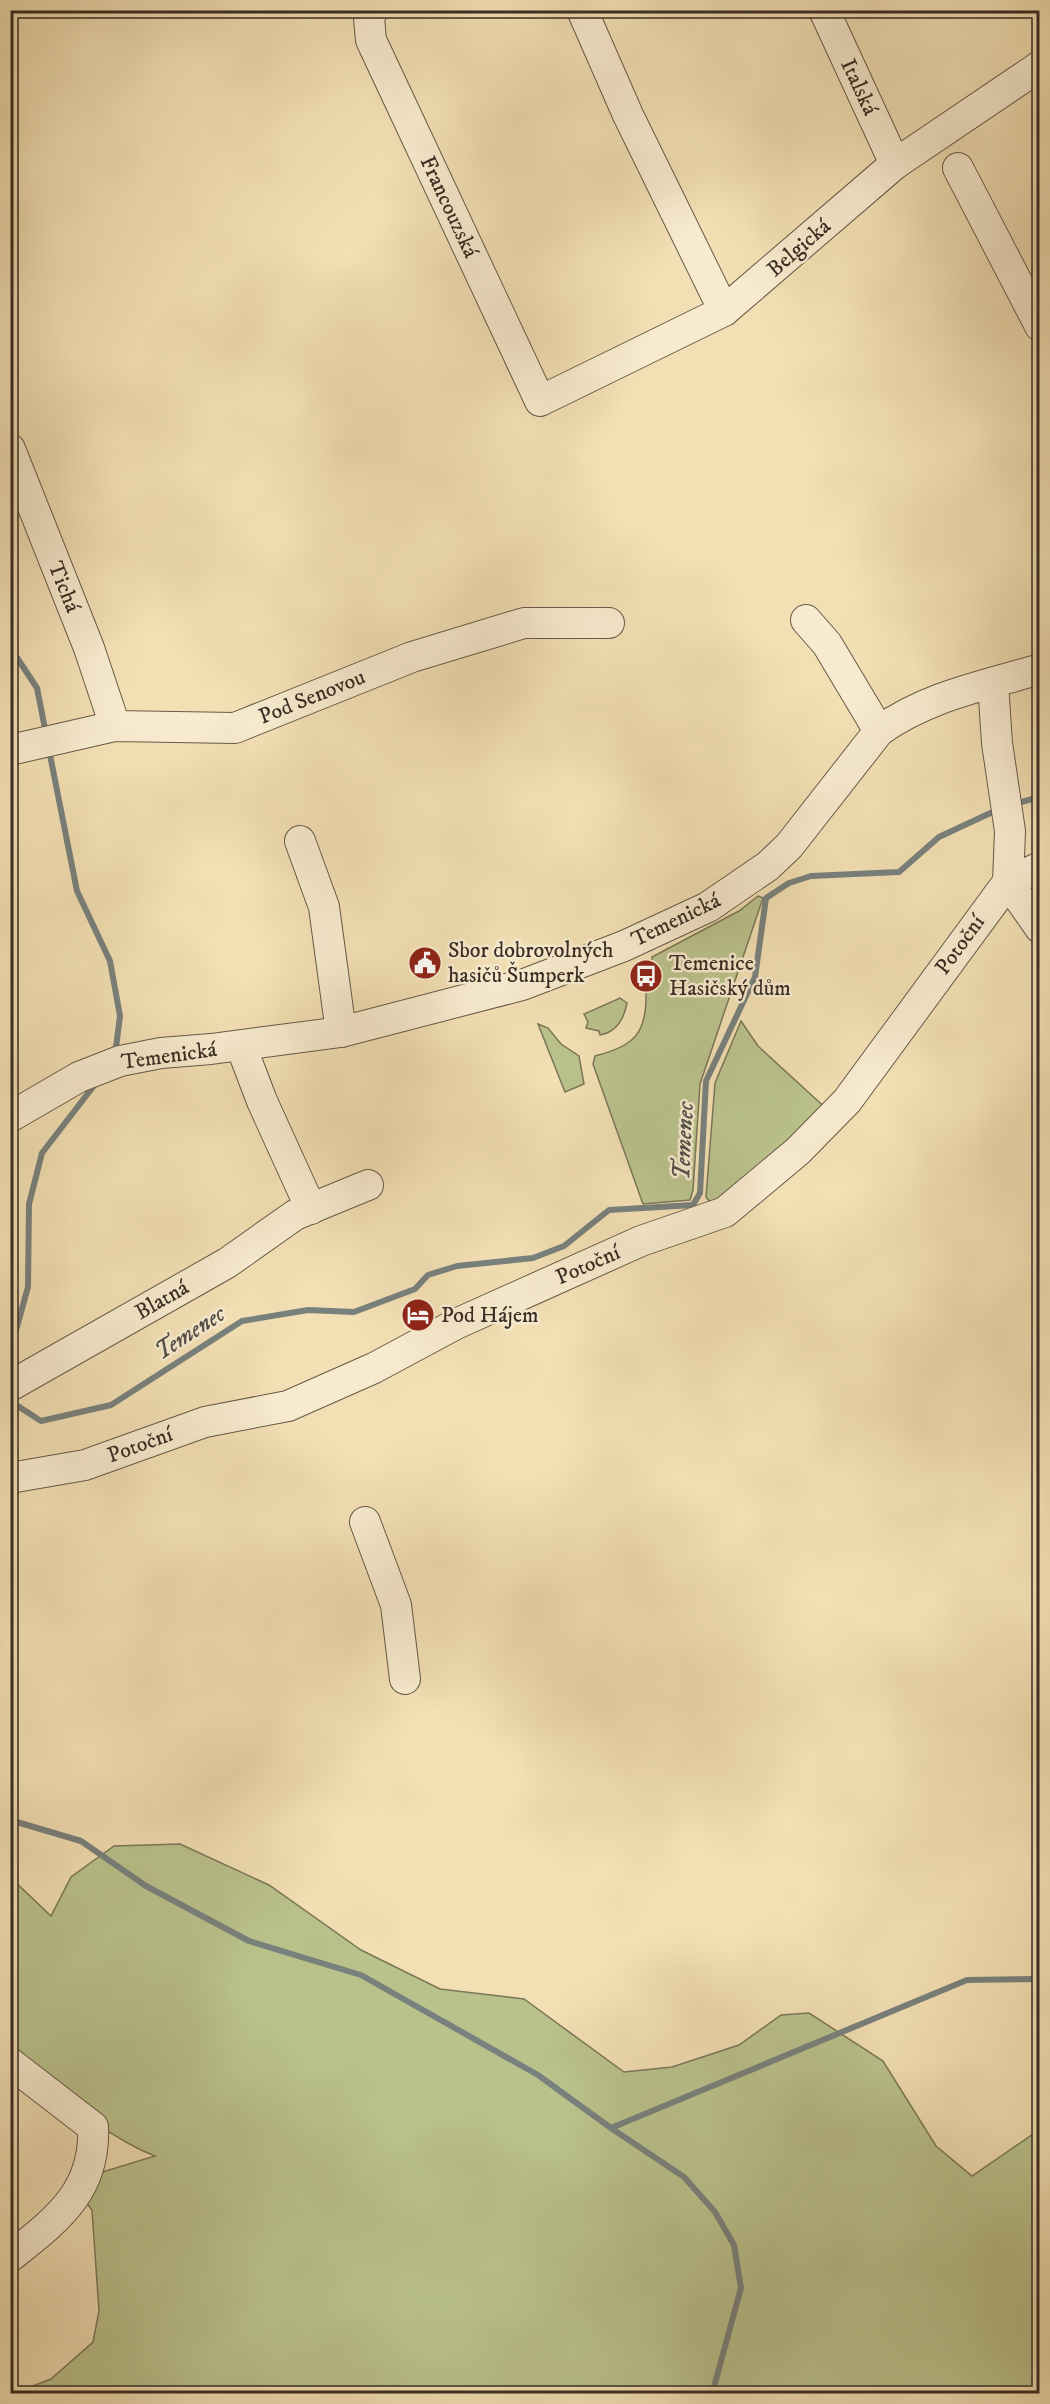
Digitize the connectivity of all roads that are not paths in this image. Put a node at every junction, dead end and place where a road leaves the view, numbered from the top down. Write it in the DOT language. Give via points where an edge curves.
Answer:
graph roads {
  1 [pos="372,10"];
  2 [pos="582,10"];
  3 [pos="824,10"];
  4 [pos="1040,66"];
  5 [pos="895,165"];
  6 [pos="958,168"];
  7 [pos="724,311"];
  8 [pos="1040,326"];
  9 [pos="540,401"];
  10 [pos="10,449"];
  11 [pos="806,620"];
  12 [pos="609,622"];
  13 [pos="1040,669"];
  14 [pos="993,683"];
  15 [pos="115,726"];
  16 [pos="879,731"];
  17 [pos="10,750"];
  18 [pos="300,841"];
  19 [pos="1040,867"];
  20 [pos="1008,882"];
  21 [pos="1040,928"];
  22 [pos="340,1032"];
  23 [pos="241,1046"];
  24 [pos="10,1117"];
  25 [pos="368,1185"];
  26 [pos="311,1209"];
  27 [pos="10,1386"];
  28 [pos="10,1478"];
  29 [pos="365,1522"];
  30 [pos="405,1679"];
  31 [pos="10,2063"];
  32 [pos="10,2257"];
  1 -- 9 [label="street, Francouzská" via="371,40"];
  2 -- 7 [label="street" via="628,115"];
  3 -- 5 [label="street, Italská"];
  4 -- 5 [label="street, Belgická"];
  5 -- 7 [label="street, Belgická"];
  6 -- 8 [label="street"];
  7 -- 9 [label="street, Belgická"];
  10 -- 15 [label="street, Tichá" via="90,648"];
  11 -- 16 [label="street" via="832,653"];
  12 -- 15 [label="street, Pod Senovou" via="524,623 412,657 235,728"];
  13 -- 14 [label="street, Temenická"];
  14 -- 16 [label="street, Temenická" via="918,706"];
  14 -- 20 [label="street" via="1007,805"];
  15 -- 17 [label="street, Pod Senovou"];
  16 -- 22 [label="street, Temenická" via="789,846 768,866 708,907 624,946 522,985"];
  18 -- 22 [label="street" via="324,907"];
  19 -- 20 [label="street, Potoční"];
  20 -- 21 [label="street"];
  20 -- 28 [label="street, Potoční" via="847,1101 798,1151 724,1212 641,1241 456,1324 374,1368 288,1406 205,1422 85,1465"];
  22 -- 23 [label="street, Temenická"];
  23 -- 24 [label="street, Temenická" via="120,1061 79,1077"];
  23 -- 26 [label="street"];
  25 -- 26 [label="street, Blatná"];
  26 -- 27 [label="street, Blatná" via="295,1215 227,1263"];
  29 -- 30 [label="street" via="396,1605"];
  31 -- 32 [label="street" via="93,2127 94,2153 72,2200 46,2231"];
}
